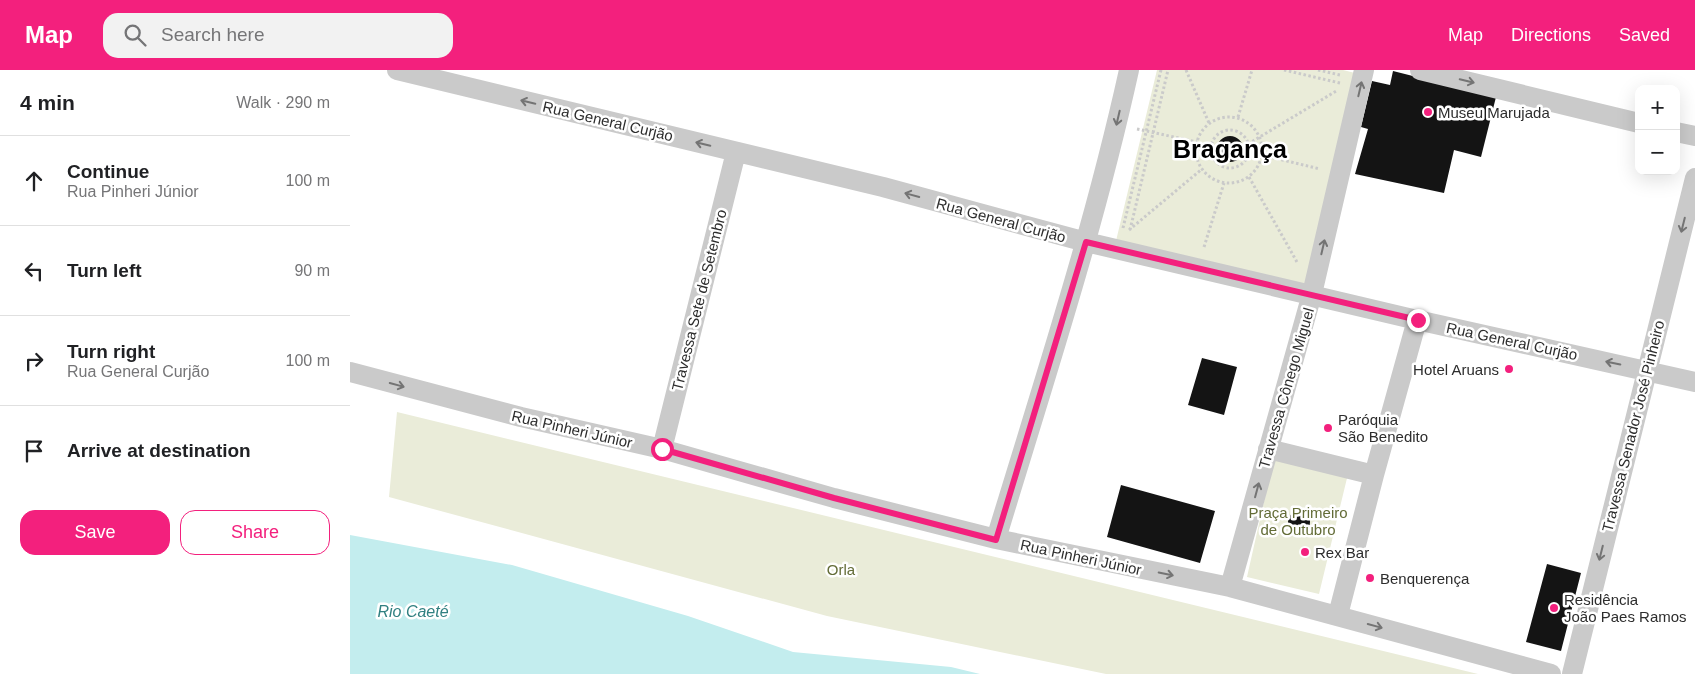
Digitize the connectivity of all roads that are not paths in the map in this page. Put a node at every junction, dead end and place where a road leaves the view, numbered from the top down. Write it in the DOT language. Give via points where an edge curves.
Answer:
graph roads {
  1 [pos="397,70"];
  2 [pos="1129,70"];
  3 [pos="1420,70"];
  4 [pos="1355,73"];
  5 [pos="448,76"];
  6 [pos="1635,122"];
  7 [pos="1680,133"];
  8 [pos="1695,136"];
  9 [pos="736,152"];
  10 [pos="1695,178"];
  11 [pos="1086,242"];
  12 [pos="1312,294"];
  13 [pos="1418,320"];
  14 [pos="1646,371"];
  15 [pos="350,372"];
  16 [pos="1695,382"];
  17 [pos="662,449"];
  18 [pos="1268,449"];
  19 [pos="1374,475"];
  20 [pos="996,540"];
  21 [pos="1230,587"];
  22 [pos="1338,615"];
  23 [pos="1551,674"];
  24 [pos="1572,674"];
  1 -- 5 [label="street, Rua General Curjão"];
  2 -- 11 [label="street, one-way"];
  3 -- 6 [label="street, one-way"];
  12 -- 4 [label="street, Travessa Cônego Miguel, one-way"];
  9 -- 5 [label="street, Rua General Curjão, one-way"];
  7 -- 8 [label="street"];
  11 -- 9 [label="street, Rua General Curjão, one-way"];
  9 -- 17 [label="street, Travessa Sete de Setembro"];
  10 -- 14 [label="street, Travessa Senador José Pinheiro, one-way"];
  11 -- 12 [label="street, Rua General Curjão"];
  11 -- 20 [label="street"];
  12 -- 13 [label="street, Rua General Curjão"];
  12 -- 18 [label="street, Travessa Cônego Miguel"];
  14 -- 13 [label="street, Rua General Curjão, one-way"];
  13 -- 19 [label="street"];
  14 -- 16 [label="street, Rua General Curjão"];
  14 -- 24 [label="street, Travessa Senador José Pinheiro, one-way"];
  15 -- 17 [label="street, Rua Pinheri Júnior, one-way" via="521,417"];
  17 -- 20 [label="street, Rua Pinheri Júnior"];
  18 -- 19 [label="street"];
  21 -- 18 [label="street, Travessa Cônego Miguel, one-way"];
  19 -- 22 [label="street"];
  20 -- 21 [label="street, Rua Pinheri Júnior, one-way"];
  21 -- 22 [label="street, Rua Pinheri Júnior"];
  22 -- 23 [label="street, Rua Pinheri Júnior, one-way"];
}
